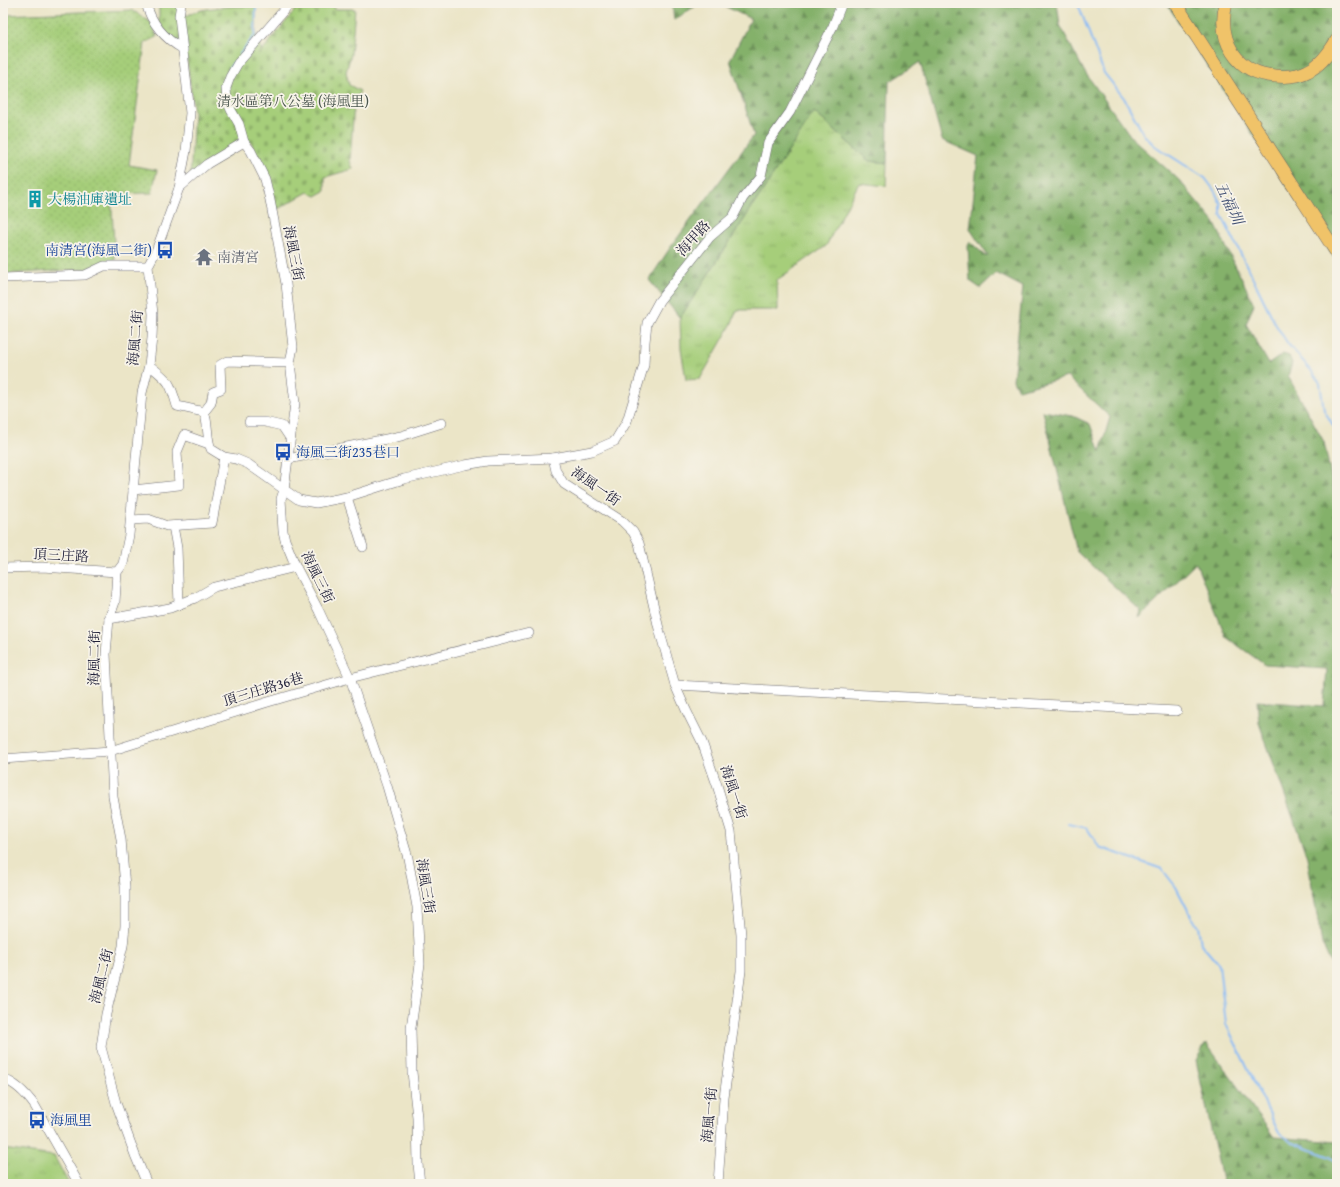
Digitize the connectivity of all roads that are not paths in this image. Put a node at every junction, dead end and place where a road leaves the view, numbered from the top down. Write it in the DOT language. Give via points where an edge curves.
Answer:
graph roads {
  1 [pos="146,3"];
  2 [pos="181,3"];
  3 [pos="290,3"];
  4 [pos="842,3"];
  5 [pos="1175,3"];
  6 [pos="1226,3"];
  7 [pos="1337,40"];
  8 [pos="183,49"];
  9 [pos="244,142"];
  10 [pos="179,188"];
  11 [pos="1337,253"];
  12 [pos="148,266"];
  13 [pos="3,278"];
  14 [pos="290,363"];
  15 [pos="149,365"];
  16 [pos="204,412"];
  17 [pos="249,422"];
  18 [pos="442,423"];
  19 [pos="290,438"];
  20 [pos="209,444"];
  21 [pos="224,457"];
  22 [pos="553,458"];
  23 [pos="288,459"];
  24 [pos="132,490"];
  25 [pos="284,490"];
  26 [pos="347,497"];
  27 [pos="131,520"];
  28 [pos="173,526"];
  29 [pos="363,547"];
  30 [pos="296,567"];
  31 [pos="3,568"];
  32 [pos="117,572"];
  33 [pos="179,605"];
  34 [pos="109,619"];
  35 [pos="529,633"];
  36 [pos="350,678"];
  37 [pos="675,685"];
  38 [pos="1177,711"];
  39 [pos="110,751"];
  40 [pos="3,759"];
  41 [pos="3,1079"];
  42 [pos="79,1184"];
  43 [pos="147,1184"];
  44 [pos="420,1184"];
  45 [pos="718,1184"];
  1 -- 8 [label="street" via="161,32"];
  2 -- 8 [label="street" via="179,16"];
  3 -- 9 [label="street, 海風三街" via="238,63 226,88 227,101 239,124"];
  4 -- 22 [label="street, 海甲路" via="790,112 768,143 761,176 743,198 733,217 710,237 659,301 647,323 644,365 627,421 616,441 592,451"];
  5 -- 11 [label="highway"];
  6 -- 7 [label="highway" via="1222,19 1228,44 1243,65 1262,74 1285,77 1308,71 1322,61"];
  8 -- 10 [label="street" via="190,113"];
  9 -- 10 [label="street" via="207,164"];
  9 -- 14 [label="street, 海風三街" via="264,179 270,200 286,284 293,347"];
  10 -- 12 [label="street"];
  12 -- 13 [label="street" via="104,266 85,275"];
  12 -- 15 [label="street, 海風二街" via="153,314"];
  14 -- 16 [label="street" via="227,361 220,365 221,389 213,392 211,403"];
  14 -- 19 [label="street, 海風三街" via="295,403"];
  15 -- 16 [label="street" via="172,386 177,406"];
  15 -- 24 [label="street, 海風二街" via="142,393"];
  16 -- 20 [label="street"];
  17 -- 19 [label="street" via="282,426"];
  18 -- 23 [label="street" via="401,436"];
  19 -- 23 [label="street, 海風三街"];
  20 -- 21 [label="street" via="211,449"];
  20 -- 24 [label="street" via="184,434 177,452 179,485"];
  21 -- 25 [label="street, 海甲路" via="248,464"];
  21 -- 28 [label="street" via="212,523"];
  22 -- 26 [label="street, 海甲路" via="488,461 404,479"];
  22 -- 37 [label="street, 海風一街" via="556,471 564,484 622,521 639,543"];
  23 -- 25 [label="street, 海風三街"];
  24 -- 27 [label="street, 海風二街"];
  25 -- 26 [label="street, 海甲路" via="299,500 316,502"];
  25 -- 30 [label="street, 海風三街" via="281,499 283,531"];
  26 -- 29 [label="street"];
  27 -- 28 [label="street" via="148,519"];
  27 -- 32 [label="street, 海風二街" via="123,564"];
  28 -- 33 [label="street" via="177,548"];
  30 -- 33 [label="street" via="214,587"];
  30 -- 36 [label="street, 海風三街"];
  31 -- 32 [label="street, 頂三庄路" via="42,567"];
  32 -- 34 [label="street, 海風二街" via="115,602"];
  33 -- 34 [label="street"];
  34 -- 39 [label="street, 海風二街" via="106,654"];
  35 -- 36 [label="street, 頂三庄路36巷"];
  36 -- 39 [label="street, 頂三庄路36巷"];
  36 -- 44 [label="street, 海風三街" via="398,820 417,907 420,964 411,1028"];
  37 -- 38 [label="street"];
  37 -- 45 [label="street, 海風一街" via="702,742 732,831 741,935 741,970 724,1098"];
  39 -- 40 [label="street, 頂三庄路36巷"];
  39 -- 43 [label="street, 海風二街" via="113,797 121,839 125,926 101,1047 116,1103"];
  41 -- 42 [label="street" via="10,1081 29,1097"];
}
